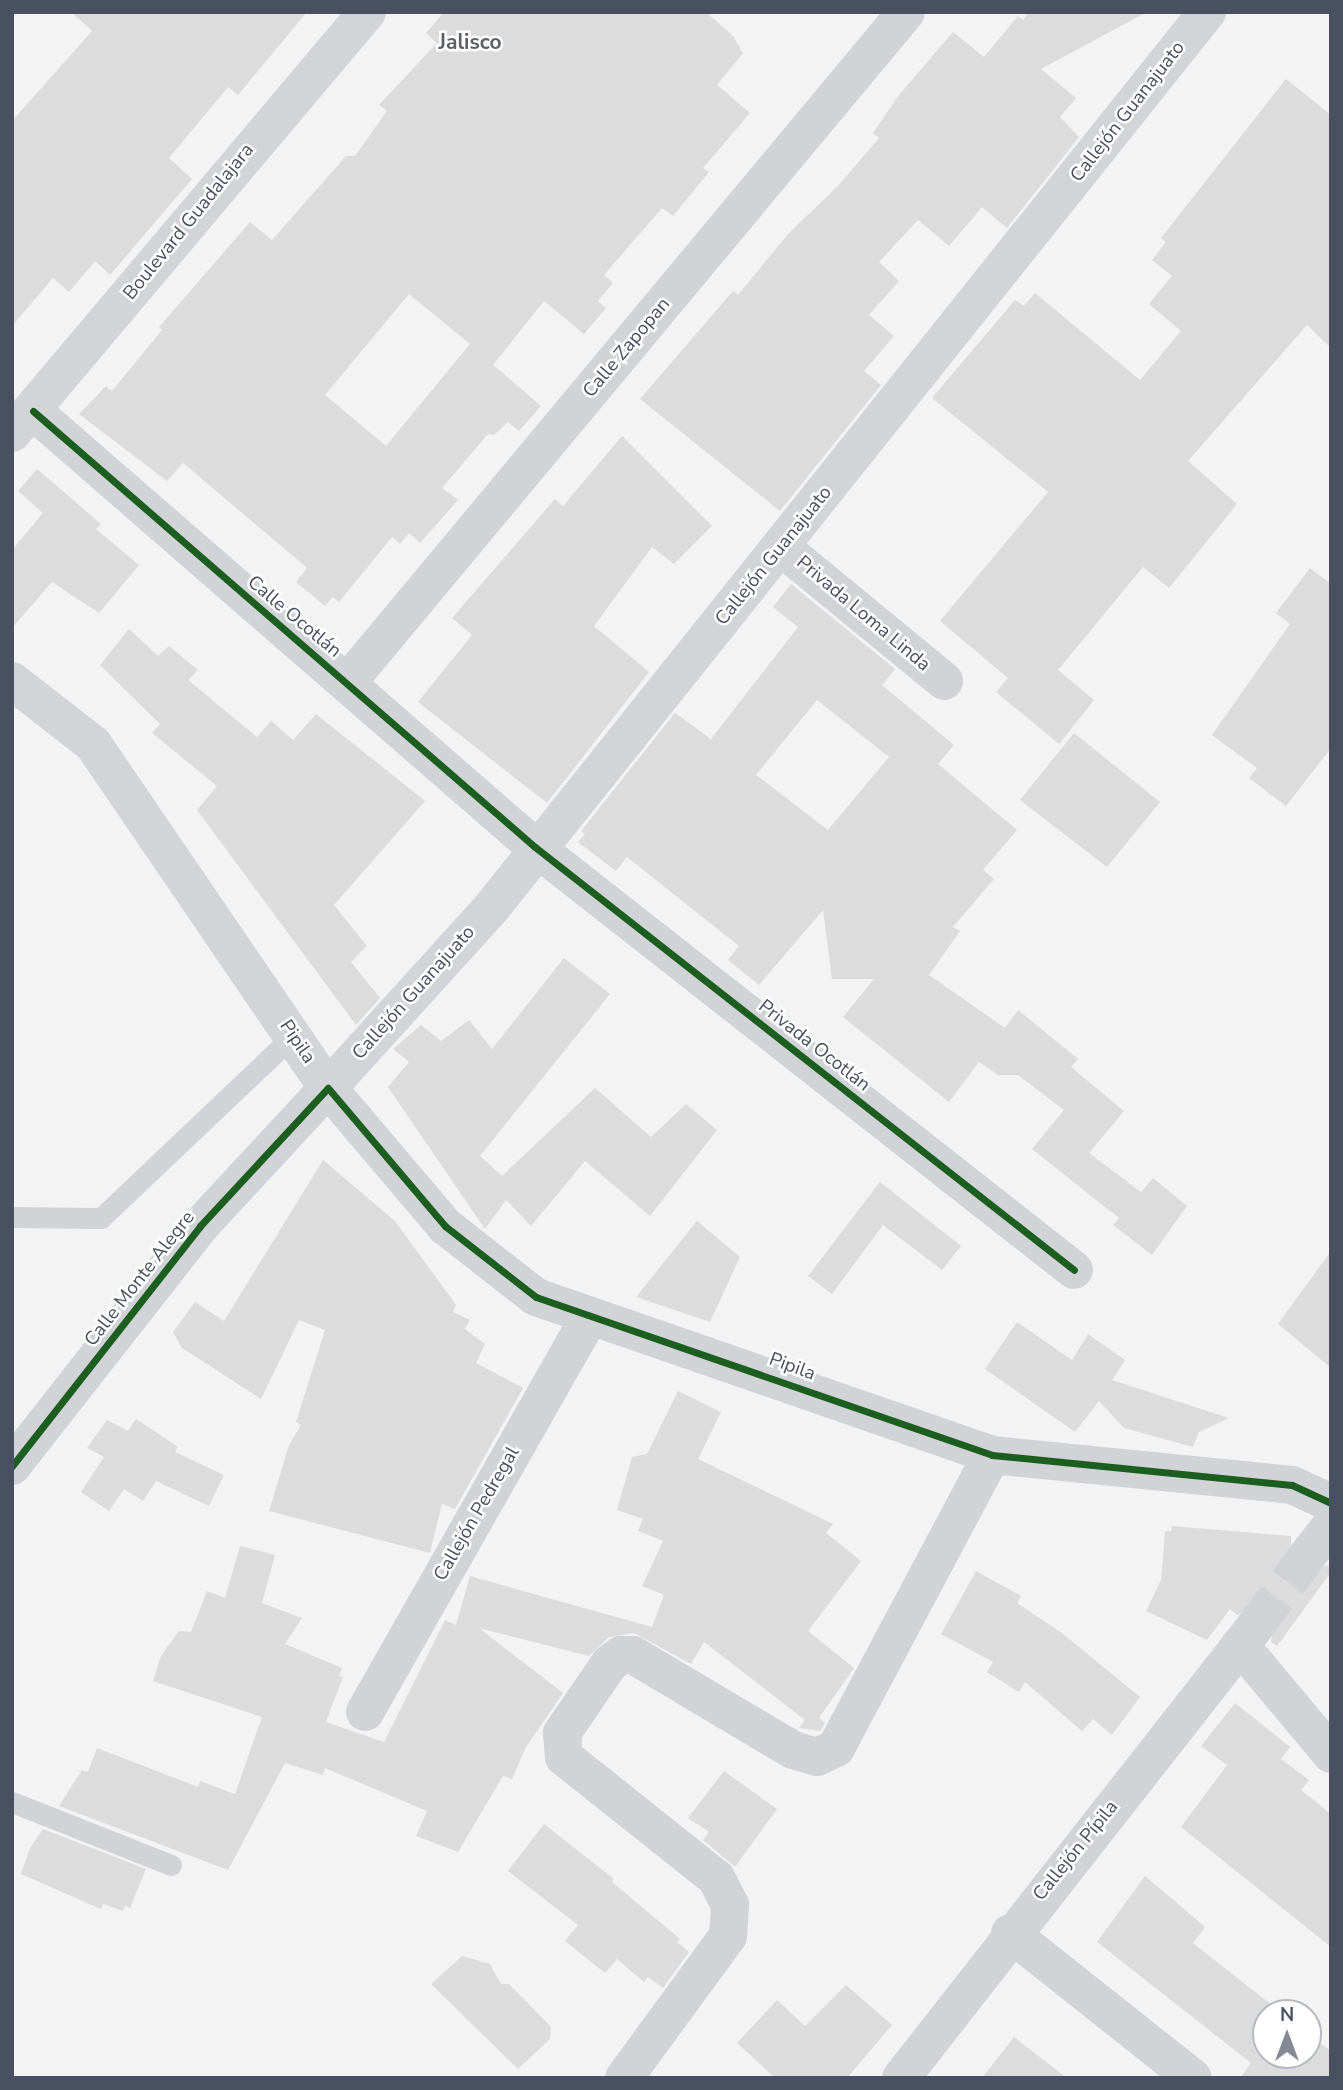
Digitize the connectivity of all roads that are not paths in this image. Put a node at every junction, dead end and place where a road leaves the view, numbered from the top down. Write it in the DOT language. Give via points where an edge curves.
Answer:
graph roads {
  1 [pos="367,12"];
  2 [pos="906,12"];
  3 [pos="1207,12"];
  4 [pos="23,422"];
  5 [pos="781,547"];
  6 [pos="12,681"];
  7 [pos="944,681"];
  8 [pos="347,683"];
  9 [pos="535,847"];
  10 [pos="293,1036"];
  11 [pos="328,1088"];
  12 [pos="12,1217"];
  13 [pos="1074,1270"];
  14 [pos="589,1317"];
  15 [pos="992,1455"];
  16 [pos="13,1463"];
  17 [pos="1331,1503"];
  18 [pos="365,1712"];
  19 [pos="1331,1754"];
  20 [pos="12,1802"];
  21 [pos="171,1865"];
  22 [pos="1010,1933"];
  23 [pos="624,2078"];
  24 [pos="901,2078"];
  25 [pos="1193,2078"];
  1 -- 4 [label="main road, Boulevard Guadalajara"];
  2 -- 8 [label="street, Calle Zapopan"];
  3 -- 5 [label="main road, Callejón Guanajuato"];
  4 -- 8 [label="street, Calle Ocotlán"];
  5 -- 7 [label="street, Privada Loma Linda"];
  5 -- 9 [label="main road, Callejón Guanajuato"];
  6 -- 10 [label="main road, Pipila" via="93,744"];
  8 -- 9 [label="street, Calle Ocotlán"];
  9 -- 11 [label="main road, Callejón Guanajuato" via="422,989"];
  9 -- 13 [label="street, Privada Ocotlán"];
  10 -- 11 [label="main road, Pipila"];
  10 -- 12 [label="lane" via="101,1218"];
  11 -- 14 [label="street, Pipila" via="445,1226 536,1297"];
  11 -- 16 [label="street, Calle Monte Alegre" via="200,1226"];
  14 -- 15 [label="street, Pipila" via="677,1343"];
  14 -- 18 [label="street, Callejón Pedregal"];
  15 -- 17 [label="street, Pipila" via="1292,1485"];
  15 -- 23 [label="street" via="836,1748 817,1757 793,1751 633,1655 621,1655 610,1663 562,1733 564,1758 716,1878 730,1906 727,1936"];
  19 -- 22 [label="street, Callejón Pípila" via="1247,1636"];
  20 -- 21 [label="lane"];
  22 -- 24 [label="street, Callejón Pípila"];
  22 -- 25 [label="street"];
}
